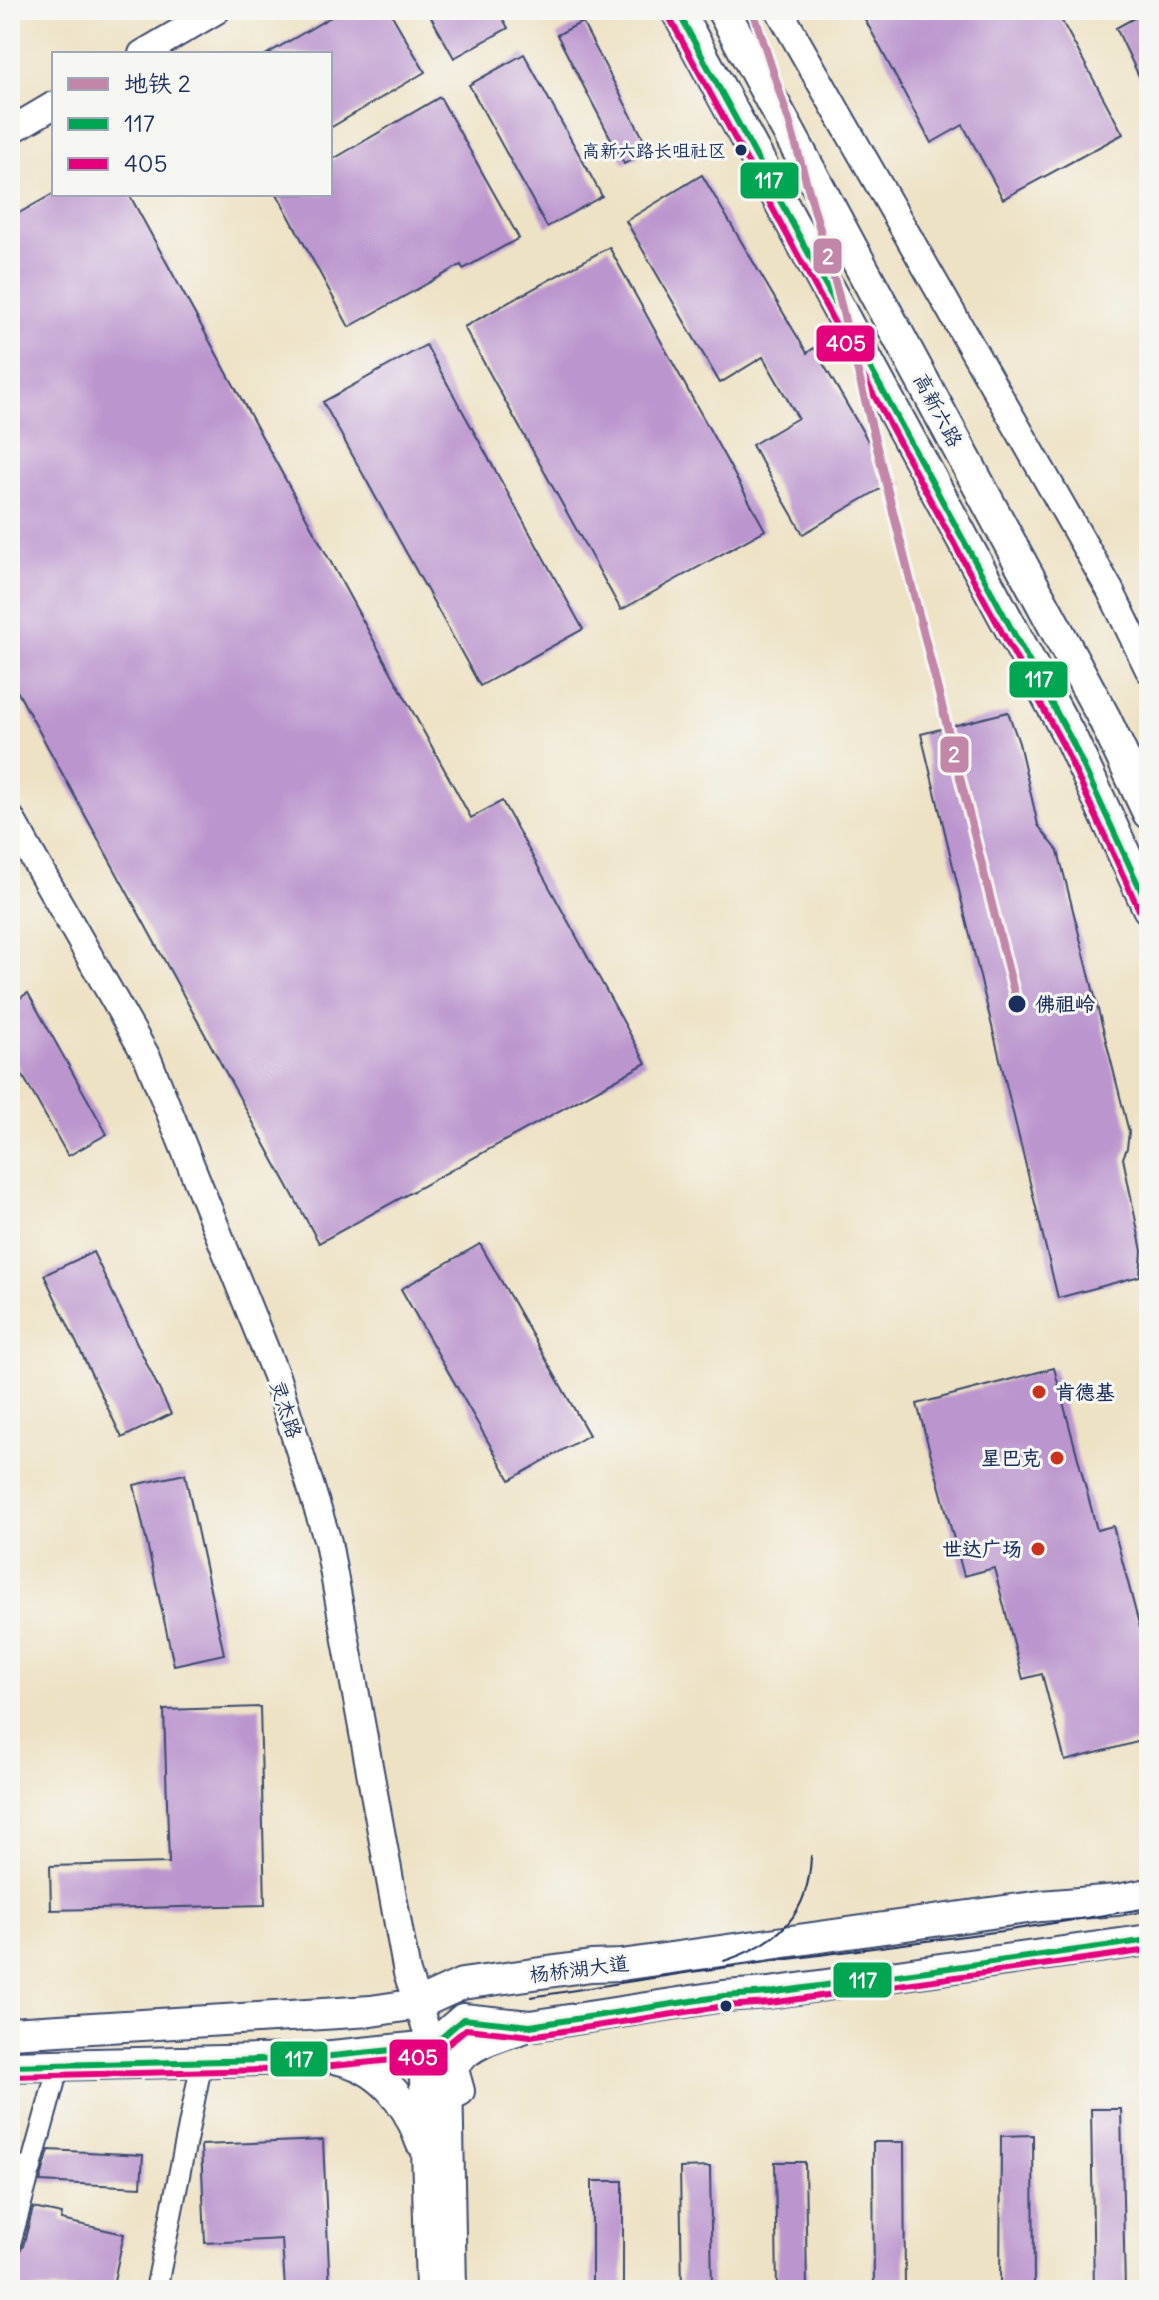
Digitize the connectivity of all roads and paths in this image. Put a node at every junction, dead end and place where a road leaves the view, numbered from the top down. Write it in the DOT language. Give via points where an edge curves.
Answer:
graph roads {
  1 [pos="217,10"];
  2 [pos="677,10"];
  3 [pos="723,10"];
  4 [pos="779,10"];
  5 [pos="145,52"];
  6 [pos="52,106"];
  7 [pos="10,131"];
  8 [pos="1149,670"];
  9 [pos="1093,698"];
  10 [pos="1149,767"];
  11 [pos="1149,813"];
  12 [pos="10,817"];
  13 [pos="1140,868"];
  14 [pos="1149,908"];
  15 [pos="1149,1894"];
  16 [pos="1149,1940"];
  17 [pos="559,1970"];
  18 [pos="418,2004"];
  19 [pos="530,2026"];
  20 [pos="10,2033"];
  21 [pos="432,2046"];
  22 [pos="320,2056"];
  23 [pos="202,2061"];
  24 [pos="59,2065"];
  25 [pos="10,2066"];
  26 [pos="438,2165"];
  27 [pos="10,2167"];
  28 [pos="31,2167"];
  29 [pos="10,2243"];
  30 [pos="156,2290"];
  31 [pos="431,2290"];
  32 [pos="451,2290"];
  1 -- 5 [label="street"];
  2 -- 13 [label="main road, 高新六路"];
  3 -- 9 [label="main road, 高新六路"];
  4 -- 8 [label="street" via="1110,590"];
  6 -- 7 [label="street"];
  9 -- 10 [label="main road"];
  9 -- 11 [label="main road, 高新六路"];
  12 -- 18 [label="street, 灵杰路" via="148,1059 276,1376 328,1542 407,1973"];
  13 -- 14 [label="main road, 高新六路"];
  15 -- 17 [label="main road, 杨桥湖大道"];
  16 -- 19 [label="main road"];
  17 -- 18 [label="main road, 杨桥湖大道" via="462,1984"];
  17 -- 19 [label="main road" via="526,1982 512,1994 512,2013"];
  18 -- 20 [label="main road, 杨桥湖大道"];
  18 -- 21 [label="street, 灵杰路"];
  19 -- 21 [label="main road" via="463,2019"];
  19 -- 26 [label="main road" via="492,2037 452,2066 460,2094"];
  21 -- 22 [label="main road"];
  21 -- 26 [label="main road" via="425,2077"];
  22 -- 23 [label="main road"];
  22 -- 26 [label="main road" via="355,2062 395,2092"];
  23 -- 24 [label="main road"];
  23 -- 30 [label="street"];
  24 -- 25 [label="main road"];
  24 -- 28 [label="street"];
  26 -- 31 [label="main road"];
  26 -- 32 [label="main road"];
  27 -- 28 [label="street"];
  28 -- 29 [label="street"];
}
